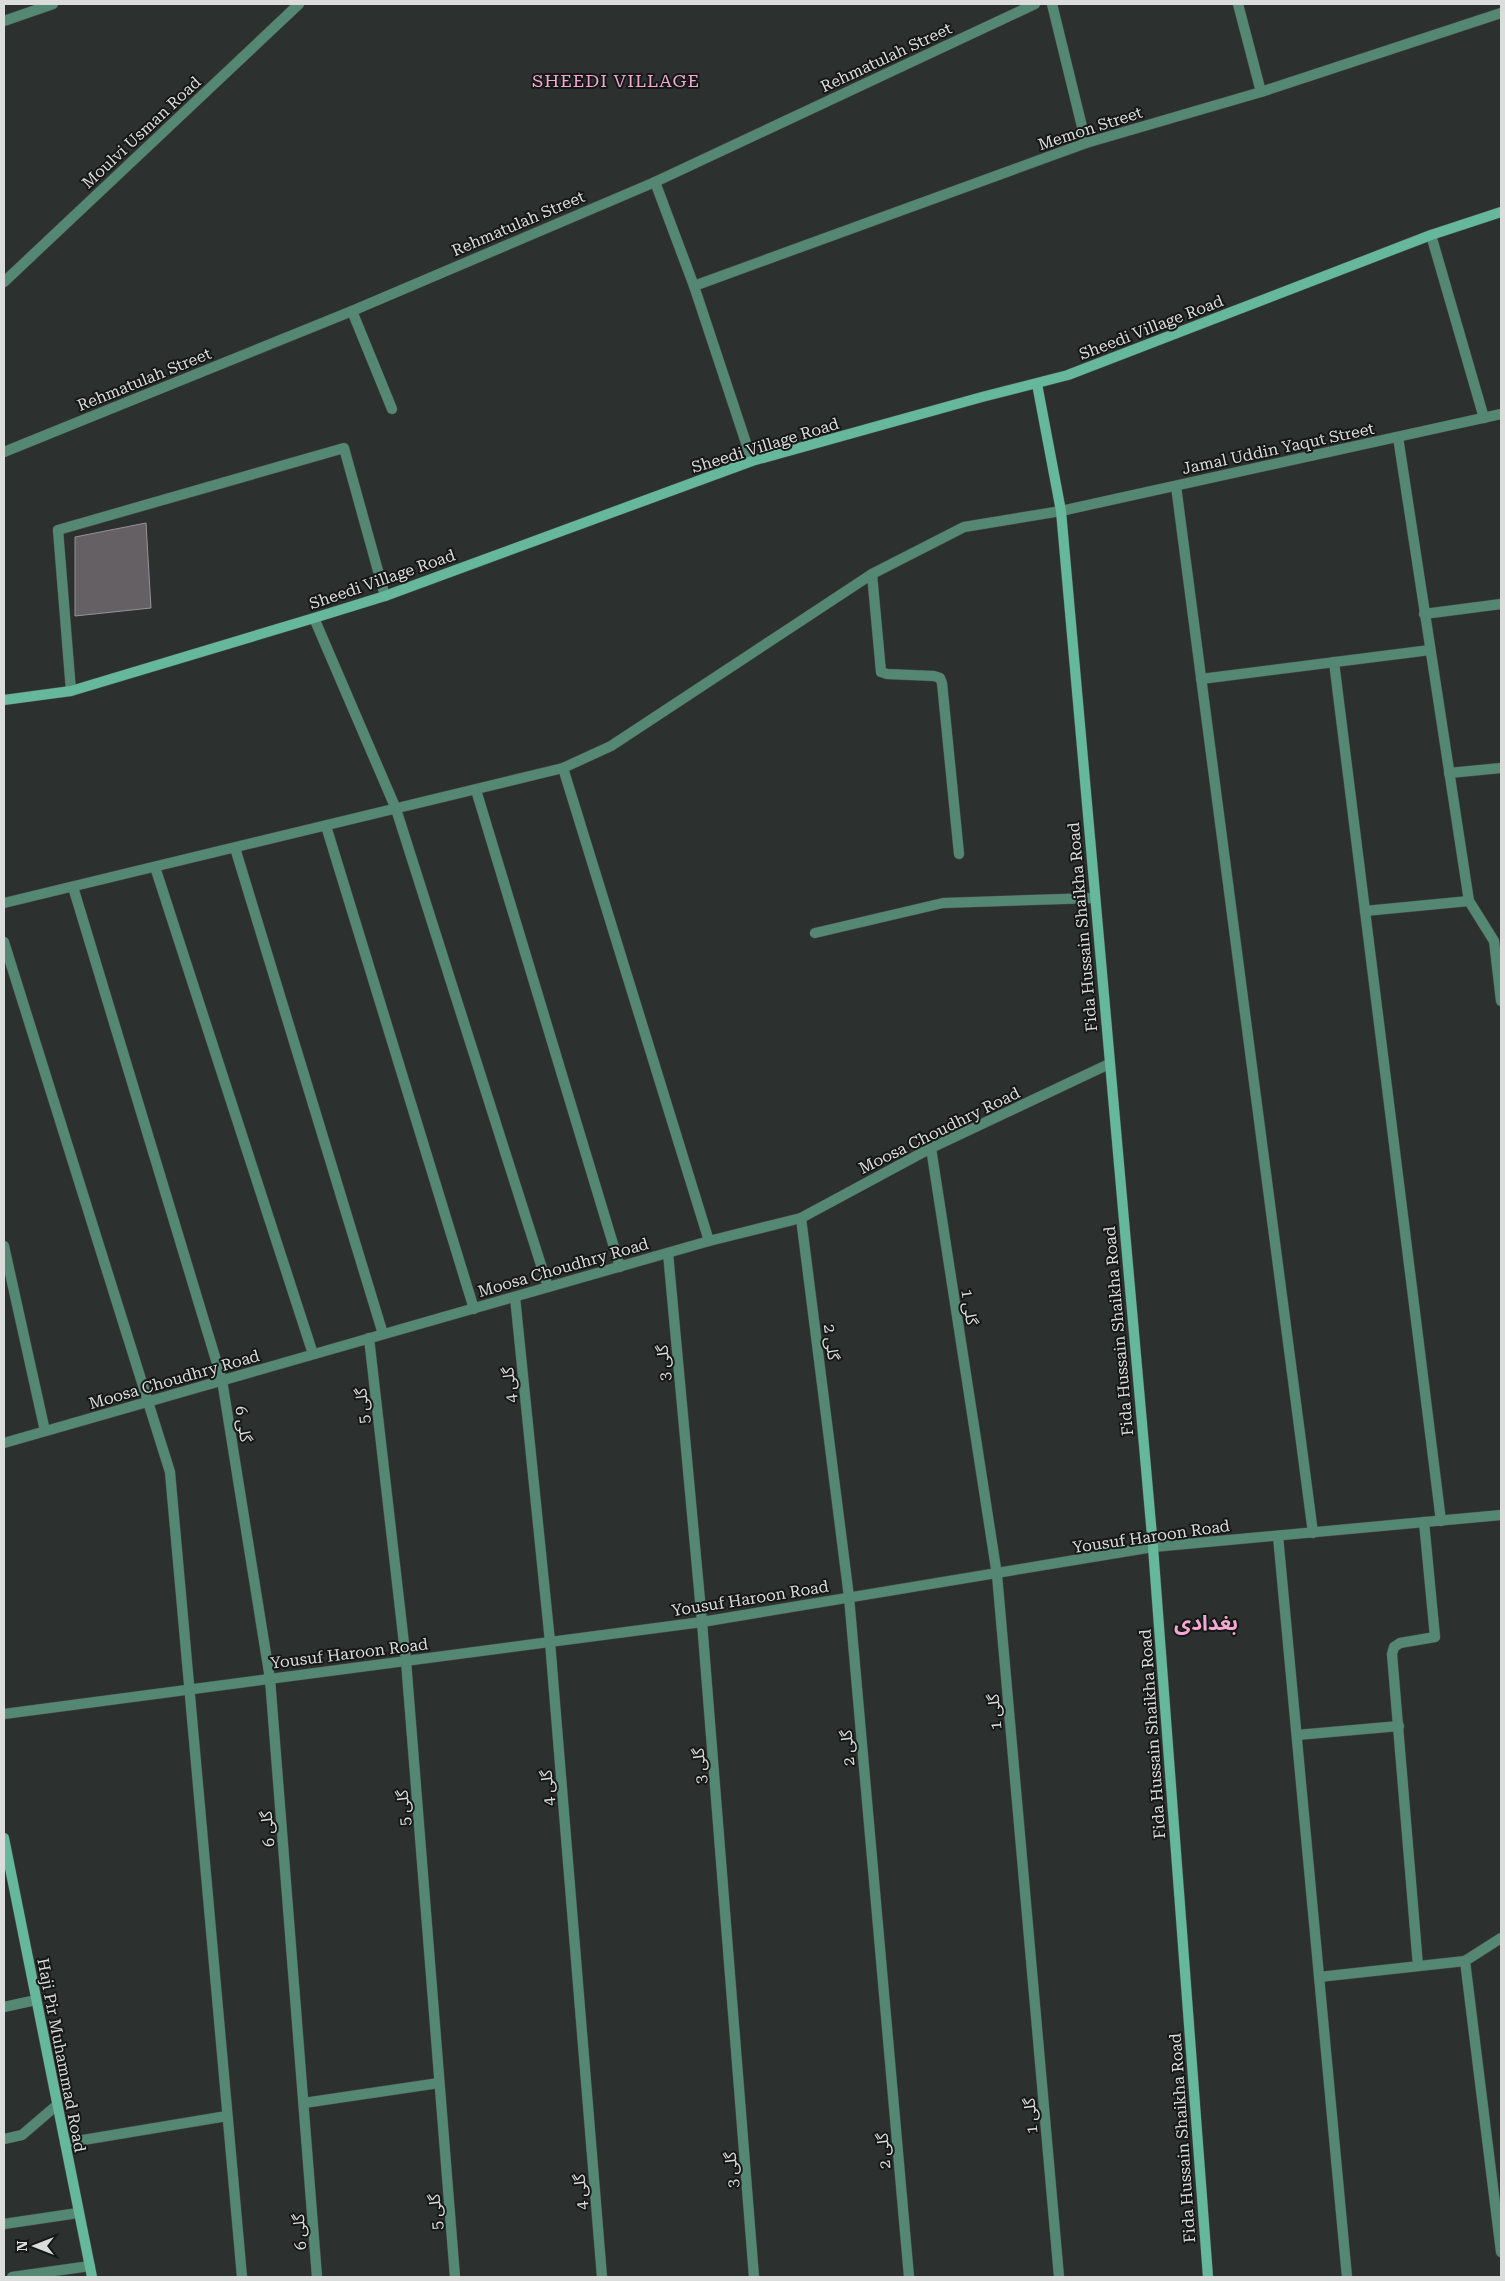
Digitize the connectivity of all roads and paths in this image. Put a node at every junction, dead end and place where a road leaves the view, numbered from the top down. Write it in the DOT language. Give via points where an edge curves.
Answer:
graph roads {
  1 [pos="53,4"];
  2 [pos="299,4"];
  3 [pos="1035,4"];
  4 [pos="1052,4"];
  5 [pos="1238,4"];
  6 [pos="1501,13"];
  7 [pos="4,21"];
  8 [pos="1261,92"];
  9 [pos="1086,143"];
  10 [pos="655,182"];
  11 [pos="1501,212"];
  12 [pos="1431,235"];
  13 [pos="4,282"];
  14 [pos="694,286"];
  15 [pos="352,310"];
  16 [pos="1037,384"];
  17 [pos="392,409"];
  18 [pos="1501,414"];
  19 [pos="1484,418"];
  20 [pos="1398,437"];
  21 [pos="4,452"];
  22 [pos="752,461"];
  23 [pos="1176,486"];
  24 [pos="1061,511"];
  25 [pos="872,574"];
  26 [pos="385,596"];
  27 [pos="1501,604"];
  28 [pos="1424,614"];
  29 [pos="314,618"];
  30 [pos="1430,650"];
  31 [pos="1334,662"];
  32 [pos="1201,679"];
  33 [pos="71,691"];
  34 [pos="4,700"];
  35 [pos="563,768"];
  36 [pos="1501,768"];
  37 [pos="1449,773"];
  38 [pos="476,790"];
  39 [pos="396,809"];
  40 [pos="326,826"];
  41 [pos="235,848"];
  42 [pos="959,854"];
  43 [pos="155,867"];
  44 [pos="73,887"];
  45 [pos="1094,898"];
  46 [pos="1469,901"];
  47 [pos="4,903"];
  48 [pos="1365,910"];
  49 [pos="815,933"];
  50 [pos="4,942"];
  51 [pos="1501,1001"];
  52 [pos="1108,1064"];
  53 [pos="931,1148"];
  54 [pos="801,1218"];
  55 [pos="709,1241"];
  56 [pos="4,1246"];
  57 [pos="668,1253"];
  58 [pos="620,1267"];
  59 [pos="548,1287"];
  60 [pos="515,1297"];
  61 [pos="474,1309"];
  62 [pos="383,1334"];
  63 [pos="370,1338"];
  64 [pos="314,1354"];
  65 [pos="222,1380"];
  66 [pos="148,1401"];
  67 [pos="45,1431"];
  68 [pos="4,1443"];
  69 [pos="1501,1515"];
  70 [pos="1441,1521"];
  71 [pos="1424,1522"];
  72 [pos="1313,1532"];
  73 [pos="1278,1536"];
  74 [pos="1153,1547"];
  75 [pos="996,1575"];
  76 [pos="849,1597"];
  77 [pos="702,1622"];
  78 [pos="550,1642"];
  79 [pos="406,1661"];
  80 [pos="270,1679"];
  81 [pos="188,1689"];
  82 [pos="4,1714"];
  83 [pos="1399,1726"];
  84 [pos="1297,1735"];
  85 [pos="4,1838"];
  86 [pos="1501,1938"];
  87 [pos="1465,1961"];
  88 [pos="1418,1966"];
  89 [pos="1320,1977"];
  90 [pos="36,2000"];
  91 [pos="4,2007"];
  92 [pos="439,2083"];
  93 [pos="304,2103"];
  94 [pos="57,2105"];
  95 [pos="227,2116"];
  96 [pos="4,2139"];
  97 [pos="65,2143"];
  98 [pos="78,2213"];
  99 [pos="4,2224"];
  100 [pos="1501,2252"];
  101 [pos="90,2266"];
  102 [pos="12,2277"];
  103 [pos="92,2277"];
  104 [pos="242,2277"];
  105 [pos="317,2277"];
  106 [pos="455,2277"];
  107 [pos="602,2277"];
  108 [pos="754,2277"];
  109 [pos="909,2277"];
  110 [pos="1059,2277"];
  111 [pos="1208,2277"];
  112 [pos="1347,2277"];
  1 -- 7 [label="street"];
  2 -- 13 [label="street, Moulvi Usman Road"];
  3 -- 10 [label="street, Rehmatulah Street"];
  4 -- 9 [label="street"];
  5 -- 8 [label="street"];
  6 -- 8 [label="street, Memon Street"];
  8 -- 9 [label="street, Memon Street"];
  9 -- 14 [label="street, Memon Street"];
  10 -- 14 [label="street"];
  10 -- 15 [label="street, Rehmatulah Street"];
  11 -- 12 [label="main road, Sheedi Village Road"];
  12 -- 16 [label="main road, Sheedi Village Road" via="1078,372"];
  12 -- 19 [label="street"];
  14 -- 22 [label="street"];
  15 -- 17 [label="street"];
  15 -- 21 [label="street, Rehmatulah Street"];
  16 -- 22 [label="main road, Sheedi Village Road"];
  16 -- 24 [label="main road, Fida Hussain Shaikha Road"];
  18 -- 19 [label="street, Jamal Uddin Yaqut Street"];
  19 -- 20 [label="street, Jamal Uddin Yaqut Street"];
  20 -- 23 [label="street, Jamal Uddin Yaqut Street"];
  20 -- 28 [label="street"];
  22 -- 26 [label="main road, Sheedi Village Road"];
  23 -- 24 [label="street, Jamal Uddin Yaqut Street"];
  23 -- 32 [label="street"];
  24 -- 25 [label="street, Jamal Uddin Yaqut Street" via="964,527"];
  24 -- 45 [label="main road, Fida Hussain Shaikha Road"];
  25 -- 35 [label="street, Jamal Uddin Yaqut Street" via="611,746"];
  25 -- 42 [label="street" via="881,672 934,676 942,683"];
  26 -- 29 [label="main road, Sheedi Village Road"];
  26 -- 33 [label="street" via="344,448 58,530"];
  27 -- 28 [label="street"];
  28 -- 30 [label="street"];
  29 -- 33 [label="main road, Sheedi Village Road"];
  29 -- 39 [label="street"];
  30 -- 31 [label="street"];
  30 -- 37 [label="street"];
  31 -- 32 [label="street"];
  31 -- 48 [label="street"];
  32 -- 72 [label="street"];
  33 -- 34 [label="main road, Sheedi Village Road"];
  35 -- 38 [label="street, Jamal Uddin Yaqut Street"];
  35 -- 55 [label="street"];
  36 -- 37 [label="street"];
  37 -- 46 [label="street"];
  38 -- 39 [label="street, Jamal Uddin Yaqut Street"];
  38 -- 58 [label="street"];
  39 -- 40 [label="street, Jamal Uddin Yaqut Street"];
  39 -- 59 [label="street"];
  40 -- 41 [label="street, Jamal Uddin Yaqut Street"];
  40 -- 61 [label="street"];
  41 -- 43 [label="street, Jamal Uddin Yaqut Street"];
  41 -- 62 [label="street"];
  43 -- 44 [label="street, Jamal Uddin Yaqut Street"];
  43 -- 64 [label="street"];
  44 -- 47 [label="street, Jamal Uddin Yaqut Street"];
  44 -- 65 [label="street, گلی 6"];
  45 -- 49 [label="street" via="943,903"];
  45 -- 52 [label="main road, Fida Hussain Shaikha Road"];
  46 -- 48 [label="street"];
  46 -- 51 [label="street" via="1494,941"];
  48 -- 70 [label="street"];
  50 -- 66 [label="street"];
  52 -- 53 [label="street, Moosa Choudhry Road"];
  52 -- 74 [label="main road, Fida Hussain Shaikha Road"];
  53 -- 54 [label="street, Moosa Choudhry Road"];
  53 -- 75 [label="street, گلی 1"];
  54 -- 55 [label="street, Moosa Choudhry Road"];
  54 -- 76 [label="street, گلی 2"];
  55 -- 57 [label="street, Moosa Choudhry Road"];
  56 -- 67 [label="street"];
  57 -- 58 [label="street, Moosa Choudhry Road"];
  57 -- 77 [label="street, گلی 3"];
  58 -- 59 [label="street, Moosa Choudhry Road"];
  59 -- 60 [label="street, Moosa Choudhry Road"];
  60 -- 61 [label="street, Moosa Choudhry Road"];
  60 -- 78 [label="street, گلی 4"];
  61 -- 62 [label="street, Moosa Choudhry Road"];
  62 -- 63 [label="street, Moosa Choudhry Road"];
  63 -- 64 [label="street, Moosa Choudhry Road"];
  63 -- 79 [label="street, گلی 5"];
  64 -- 65 [label="street, Moosa Choudhry Road"];
  65 -- 66 [label="street, Moosa Choudhry Road"];
  65 -- 80 [label="street, گلی 6"];
  66 -- 67 [label="street, Moosa Choudhry Road"];
  66 -- 81 [label="street" via="170,1472"];
  67 -- 68 [label="street, Moosa Choudhry Road"];
  69 -- 70 [label="street, Yousuf Haroon Road"];
  70 -- 71 [label="street, Yousuf Haroon Road"];
  71 -- 72 [label="street, Yousuf Haroon Road"];
  71 -- 83 [label="street" via="1435,1637 1394,1647"];
  72 -- 73 [label="street, Yousuf Haroon Road"];
  73 -- 74 [label="street, Yousuf Haroon Road"];
  73 -- 84 [label="street"];
  74 -- 75 [label="street, Yousuf Haroon Road"];
  74 -- 111 [label="main road, Fida Hussain Shaikha Road"];
  75 -- 76 [label="street, Yousuf Haroon Road"];
  75 -- 110 [label="street, گلی 1"];
  76 -- 77 [label="street, Yousuf Haroon Road"];
  76 -- 109 [label="street, گلی 2"];
  77 -- 78 [label="street, Yousuf Haroon Road"];
  77 -- 108 [label="street, گلی 3"];
  78 -- 79 [label="street, Yousuf Haroon Road"];
  78 -- 107 [label="street, گلی 4"];
  79 -- 80 [label="street, Yousuf Haroon Road"];
  79 -- 92 [label="street, گلی 5"];
  80 -- 81 [label="street, Yousuf Haroon Road"];
  80 -- 93 [label="street, گلی 6"];
  81 -- 82 [label="street, Yousuf Haroon Road"];
  81 -- 95 [label="street"];
  83 -- 84 [label="street"];
  83 -- 88 [label="street"];
  84 -- 89 [label="street"];
  85 -- 90 [label="main road, Haji Pir Muhammad Road"];
  86 -- 87 [label="street"];
  87 -- 88 [label="street"];
  87 -- 100 [label="street"];
  88 -- 89 [label="street"];
  89 -- 112 [label="street"];
  90 -- 91 [label="street"];
  90 -- 94 [label="main road, Haji Pir Muhammad Road"];
  92 -- 93 [label="street"];
  92 -- 106 [label="street, گلی 5"];
  93 -- 105 [label="street, گلی 6"];
  94 -- 96 [label="street" via="22,2135"];
  94 -- 97 [label="main road, Haji Pir Muhammad Road"];
  95 -- 97 [label="street"];
  95 -- 104 [label="street"];
  97 -- 98 [label="main road, Haji Pir Muhammad Road"];
  98 -- 99 [label="street"];
  98 -- 101 [label="main road, Haji Pir Muhammad Road"];
  101 -- 102 [label="street"];
  101 -- 103 [label="main road, Haji Pir Muhammad Road"];
}
